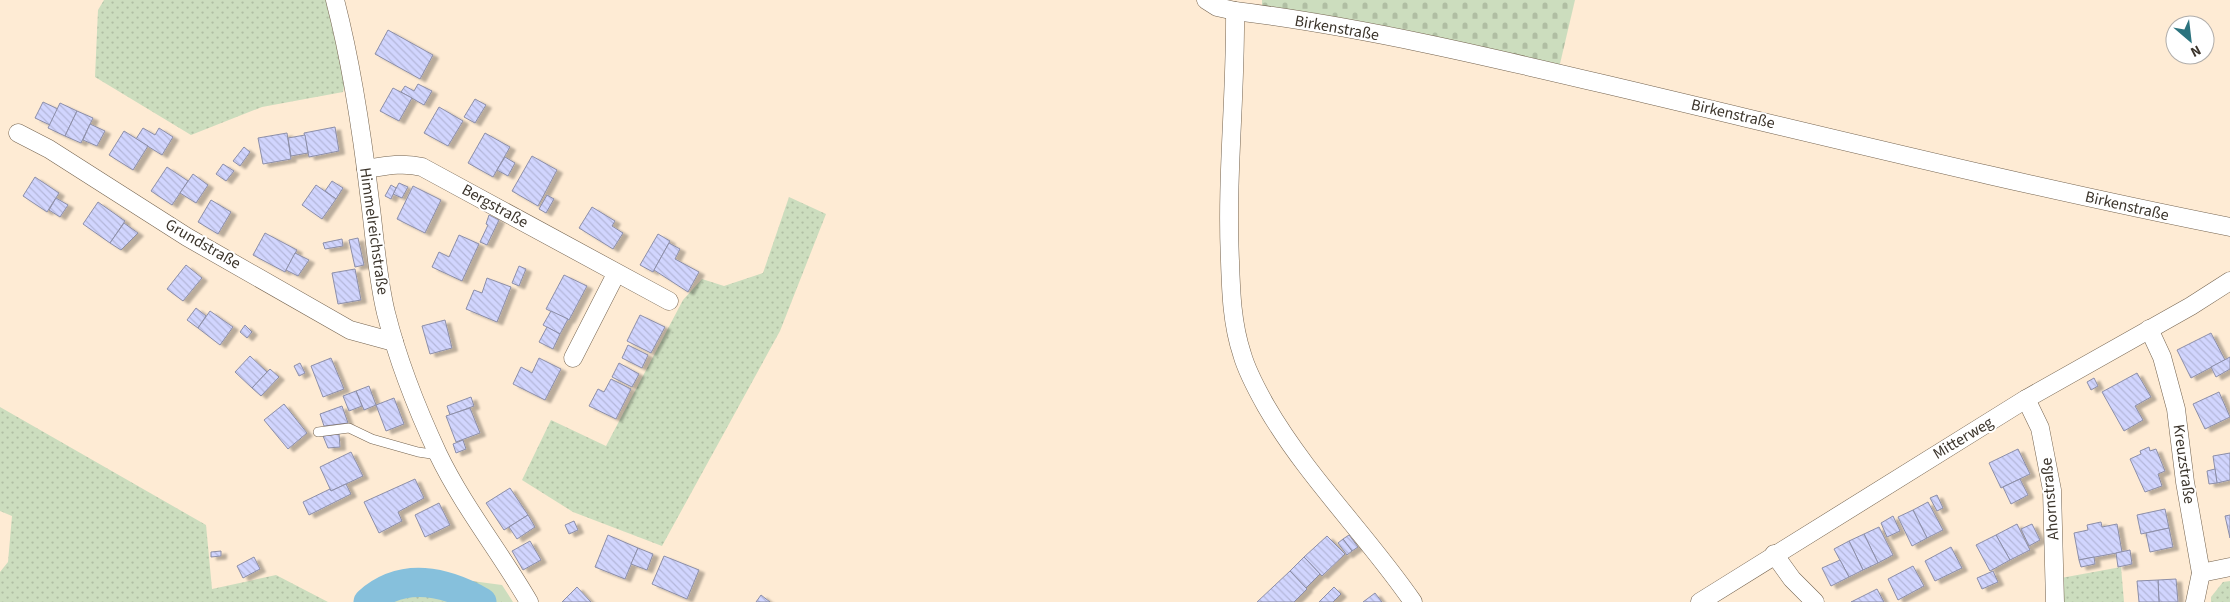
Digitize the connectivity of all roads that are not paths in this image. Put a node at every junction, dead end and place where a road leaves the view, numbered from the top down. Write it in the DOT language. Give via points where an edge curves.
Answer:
graph roads {
  1 [pos="335,0"];
  2 [pos="1206,0"];
  3 [pos="1234,11"];
  4 [pos="18,133"];
  5 [pos="366,169"];
  6 [pos="2230,228"];
  7 [pos="616,274"];
  8 [pos="2230,281"];
  9 [pos="669,301"];
  10 [pos="2149,329"];
  11 [pos="394,342"];
  12 [pos="573,358"];
  13 [pos="2026,399"];
  14 [pos="318,432"];
  15 [pos="438,455"];
  16 [pos="1774,554"];
  17 [pos="2230,567"];
  18 [pos="2201,573"];
  19 [pos="529,602"];
  20 [pos="1413,602"];
  21 [pos="1700,602"];
  22 [pos="1815,602"];
  23 [pos="2054,602"];
  24 [pos="2195,602"];
  1 -- 5 [label="street, Himmelreichstraße"];
  2 -- 3 [label="street, Birkenstraße"];
  3 -- 6 [label="street, Birkenstraße" via="1413,41"];
  3 -- 20 [label="street" via="1228,207 1234,322 1242,354 1266,406 1324,490"];
  4 -- 11 [label="street, Grundstraße" via="70,162 187,237 350,330"];
  5 -- 7 [label="street, Bergstraße" via="397,164 422,167"];
  5 -- 11 [label="street, Himmelreichstraße" via="379,277"];
  7 -- 9 [label="street, Bergstraße"];
  7 -- 12 [label="street"];
  8 -- 10 [label="street, Mitterweg"];
  10 -- 13 [label="street, Mitterweg"];
  10 -- 18 [label="street, Kreuzstraße" via="2162,357 2176,409"];
  11 -- 15 [label="street, Himmelreichstraße"];
  13 -- 16 [label="street, Mitterweg"];
  13 -- 23 [label="street, Ahornstraße" via="2040,428 2052,490"];
  14 -- 15 [label="lane" via="350,428 372,439"];
  15 -- 19 [label="street, Himmelreichstraße"];
  16 -- 21 [label="street, Mitterweg"];
  16 -- 22 [label="street" via="1792,579"];
  17 -- 18 [label="street"];
  18 -- 24 [label="street, Kreuzstraße"];
}
